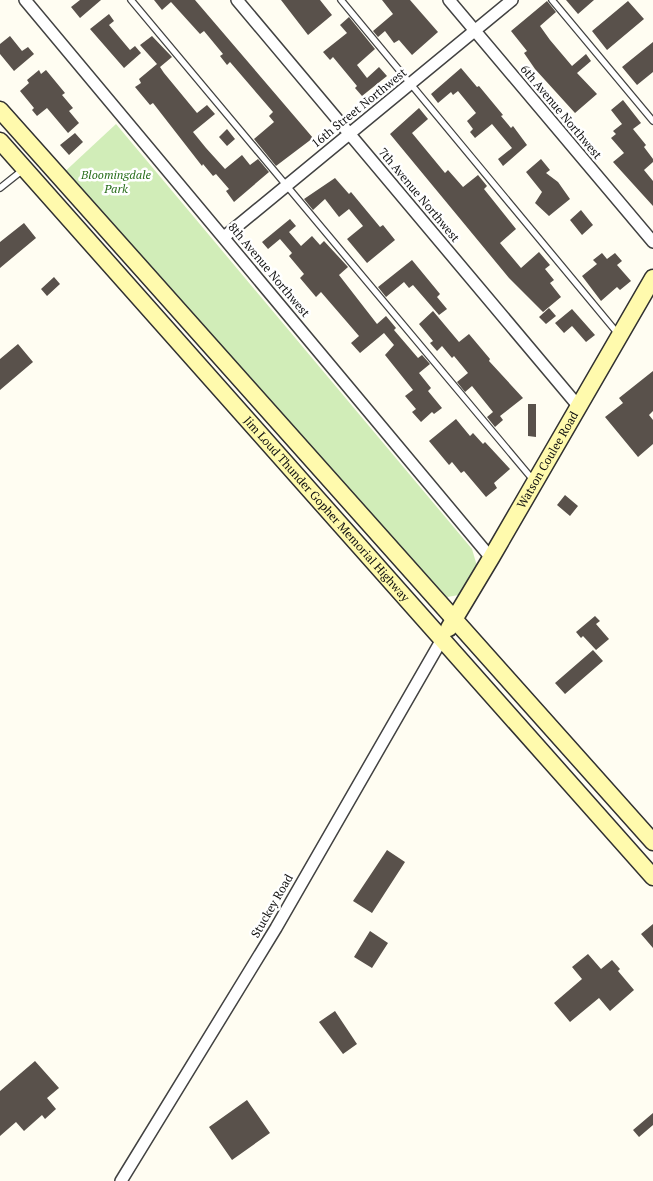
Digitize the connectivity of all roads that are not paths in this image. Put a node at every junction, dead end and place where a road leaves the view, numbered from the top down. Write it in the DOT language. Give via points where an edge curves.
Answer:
graph roads {
  1 [pos="25,0"];
  2 [pos="131,0"];
  3 [pos="237,0"];
  4 [pos="341,0"];
  5 [pos="449,0"];
  6 [pos="512,0"];
  7 [pos="552,0"];
  8 [pos="475,32"];
  9 [pos="410,84"];
  10 [pos="0,110"];
  11 [pos="653,121"];
  12 [pos="349,134"];
  13 [pos="0,141"];
  14 [pos="24,168"];
  15 [pos="285,186"];
  16 [pos="0,188"];
  17 [pos="224,237"];
  18 [pos="653,242"];
  19 [pos="653,278"];
  20 [pos="620,336"];
  21 [pos="579,407"];
  22 [pos="535,483"];
  23 [pos="491,558"];
  24 [pos="453,620"];
  25 [pos="442,641"];
  26 [pos="653,842"];
  27 [pos="653,877"];
  28 [pos="121,1181"];
  1 -- 17 [label="street, 8th Avenue Northwest"];
  2 -- 15 [label="lane"];
  3 -- 12 [label="street, 7th Avenue Northwest"];
  4 -- 9 [label="lane"];
  5 -- 8 [label="street, 6th Avenue Northwest"];
  6 -- 8 [label="street, 16th Street Northwest"];
  7 -- 11 [label="lane"];
  8 -- 9 [label="street, 16th Street Northwest"];
  8 -- 18 [label="street, 6th Avenue Northwest"];
  9 -- 12 [label="street, 16th Street Northwest"];
  9 -- 20 [label="lane"];
  10 -- 24 [label="main road, Jim Loud Thunder Gopher Memorial Highway"];
  12 -- 15 [label="street, 16th Street Northwest"];
  12 -- 21 [label="street, 7th Avenue Northwest"];
  13 -- 14 [label="main road, Jim Loud Thunder Gopher Memorial Highway"];
  14 -- 16 [label="lane"];
  14 -- 25 [label="main road, Jim Loud Thunder Gopher Memorial Highway"];
  15 -- 17 [label="street, 16th Street Northwest"];
  15 -- 22 [label="lane"];
  17 -- 23 [label="street, 8th Avenue Northwest"];
  19 -- 20 [label="main road, Watson Coulee Road"];
  20 -- 21 [label="main road, Watson Coulee Road"];
  21 -- 22 [label="main road, Watson Coulee Road"];
  22 -- 23 [label="main road, Watson Coulee Road"];
  23 -- 24 [label="main road, Watson Coulee Road"];
  24 -- 25 [label="main road, Watson Coulee Road"];
  24 -- 26 [label="main road, Jim Loud Thunder Gopher Memorial Highway"];
  25 -- 27 [label="main road, Jim Loud Thunder Gopher Memorial Highway"];
  25 -- 28 [label="street, Stuckey Road" via="276,928"];
}
